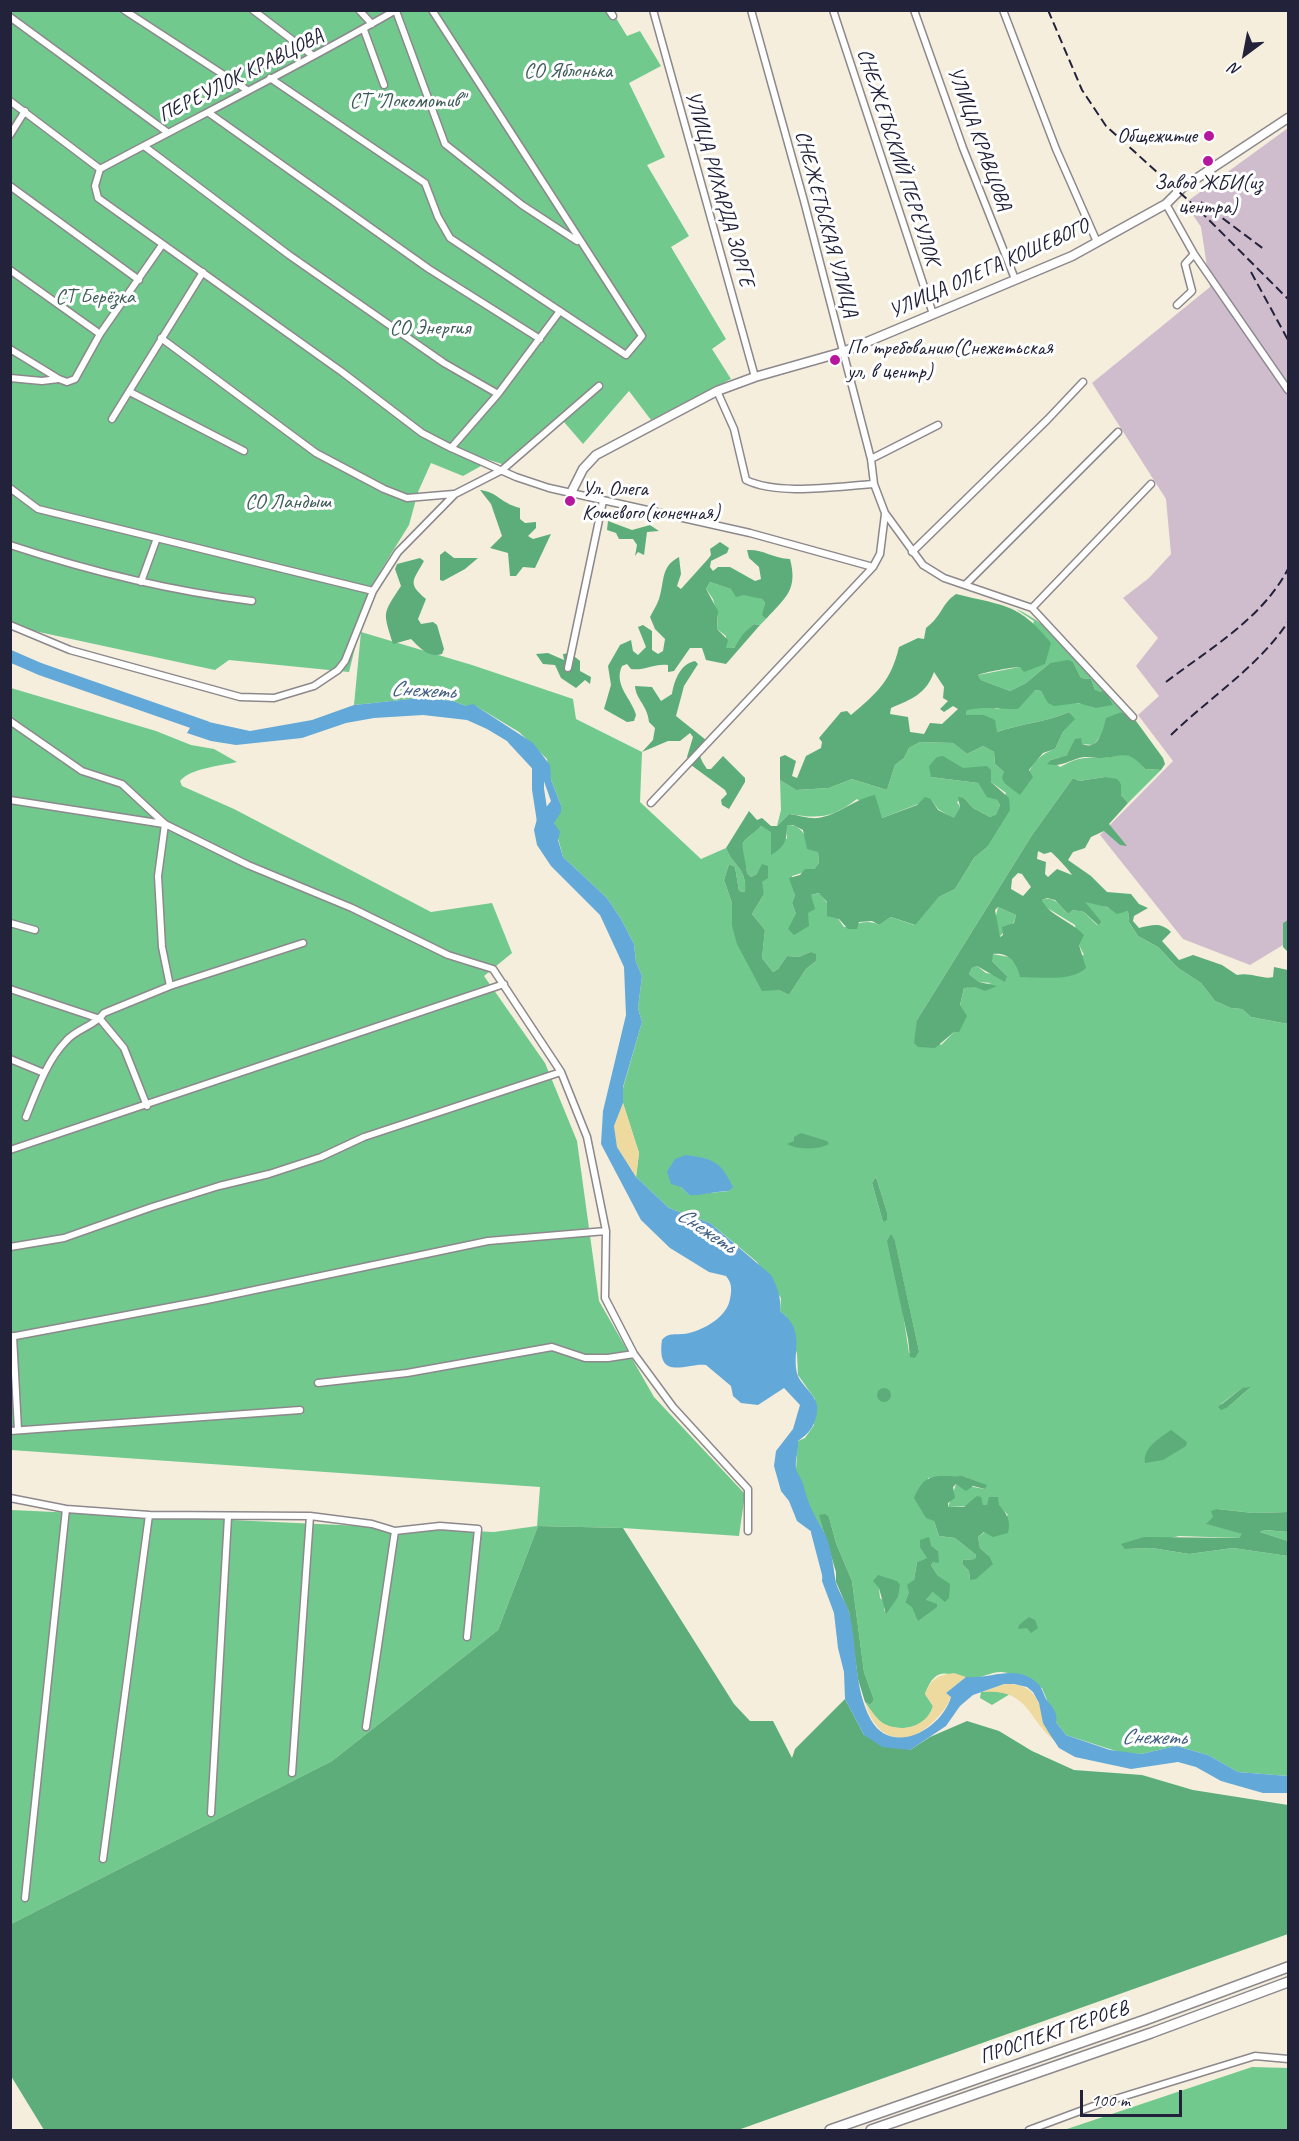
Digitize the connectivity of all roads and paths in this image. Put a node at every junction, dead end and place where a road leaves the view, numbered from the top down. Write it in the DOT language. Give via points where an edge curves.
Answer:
graph roads {
  1 [pos="124,10"];
  2 [pos="253,10"];
  3 [pos="359,10"];
  4 [pos="432,10"];
  5 [pos="652,10"];
  6 [pos="751,10"];
  7 [pos="833,10"];
  8 [pos="914,10"];
  9 [pos="1003,10"];
  10 [pos="396,11"];
  11 [pos="10,17"];
  12 [pos="372,24"];
  13 [pos="364,30"];
  14 [pos="312,56"];
  15 [pos="270,78"];
  16 [pos="384,86"];
  17 [pos="247,90"];
  18 [pos="10,101"];
  19 [pos="25,111"];
  20 [pos="209,113"];
  21 [pos="1288,118"];
  22 [pos="167,132"];
  23 [pos="10,135"];
  24 [pos="144,146"];
  25 [pos="100,169"];
  26 [pos="10,186"];
  27 [pos="1166,204"];
  28 [pos="580,242"];
  29 [pos="1097,242"];
  30 [pos="162,245"];
  31 [pos="1194,254"];
  32 [pos="10,270"];
  33 [pos="203,272"];
  34 [pos="1015,279"];
  35 [pos="139,280"];
  36 [pos="1178,305"];
  37 [pos="560,311"];
  38 [pos="933,314"];
  39 [pos="100,334"];
  40 [pos="161,338"];
  41 [pos="540,339"];
  42 [pos="10,349"];
  43 [pos="843,352"];
  44 [pos="755,377"];
  45 [pos="10,378"];
  46 [pos="59,379"];
  47 [pos="1083,382"];
  48 [pos="599,386"];
  49 [pos="1288,390"];
  50 [pos="717,391"];
  51 [pos="130,392"];
  52 [pos="498,394"];
  53 [pos="112,419"];
  54 [pos="938,425"];
  55 [pos="1118,432"];
  56 [pos="451,448"];
  57 [pos="244,451"];
  58 [pos="871,459"];
  59 [pos="502,470"];
  60 [pos="874,484"];
  61 [pos="1151,484"];
  62 [pos="10,488"];
  63 [pos="571,493"];
  64 [pos="455,494"];
  65 [pos="603,501"];
  66 [pos="885,513"];
  67 [pos="157,538"];
  68 [pos="10,545"];
  69 [pos="912,552"];
  70 [pos="873,567"];
  71 [pos="141,582"];
  72 [pos="965,585"];
  73 [pos="373,591"];
  74 [pos="252,601"];
  75 [pos="1032,608"];
  76 [pos="10,626"];
  77 [pos="568,668"];
  78 [pos="1133,717"];
  79 [pos="10,721"];
  80 [pos="10,800"];
  81 [pos="651,803"];
  82 [pos="165,824"];
  83 [pos="10,923"];
  84 [pos="35,930"];
  85 [pos="303,943"];
  86 [pos="504,984"];
  87 [pos="170,986"];
  88 [pos="10,989"];
  89 [pos="100,1019"];
  90 [pos="10,1059"];
  91 [pos="561,1072"];
  92 [pos="44,1073"];
  93 [pos="147,1106"];
  94 [pos="26,1117"];
  95 [pos="10,1150"];
  96 [pos="606,1231"];
  97 [pos="10,1247"];
  98 [pos="12,1336"];
  99 [pos="634,1354"];
  100 [pos="318,1383"];
  101 [pos="300,1410"];
  102 [pos="14,1430"];
  103 [pos="10,1498"];
  104 [pos="66,1509"];
  105 [pos="149,1515"];
  106 [pos="310,1516"];
  107 [pos="228,1517"];
  108 [pos="395,1531"];
  109 [pos="748,1531"];
  110 [pos="467,1637"];
  111 [pos="366,1727"];
  112 [pos="292,1773"];
  113 [pos="211,1813"];
  114 [pos="103,1860"];
  115 [pos="25,1899"];
  116 [pos="1288,1967"];
  117 [pos="1288,1982"];
  118 [pos="1288,2059"];
  119 [pos="830,2130"];
  120 [pos="871,2130"];
  121 [pos="1029,2130"];
  1 -- 17 [label="street"];
  2 -- 14 [label="street"];
  3 -- 12 [label="street"];
  4 -- 28 [label="street"];
  5 -- 44 [label="street, УЛИЦА РИХАРДА ЗОРГЕ"];
  6 -- 43 [label="street, СНЕЖЕТЬСКАЯ УЛИЦА"];
  7 -- 38 [label="street, СНЕЖЕТЬСКИЙ ПЕРЕУЛОК"];
  8 -- 34 [label="street, УЛИЦА КРАВЦОВА"];
  9 -- 29 [label="street" via="1056,149"];
  10 -- 12 [label="street, ПЕРЕУЛОК КРАВЦОВА"];
  10 -- 28 [label="street" via="445,144 522,205"];
  11 -- 22 [label="street"];
  12 -- 13 [label="street, ПЕРЕУЛОК КРАВЦОВА"];
  13 -- 14 [label="street, ПЕРЕУЛОК КРАВЦОВА"];
  13 -- 16 [label="street"];
  14 -- 15 [label="street, ПЕРЕУЛОК КРАВЦОВА"];
  15 -- 17 [label="street, ПЕРЕУЛОК КРАВЦОВА"];
  15 -- 37 [label="street" via="425,183 450,238"];
  17 -- 20 [label="street, ПЕРЕУЛОК КРАВЦОВА"];
  18 -- 19 [label="street"];
  19 -- 23 [label="street"];
  19 -- 25 [label="street"];
  20 -- 22 [label="street, ПЕРЕУЛОК КРАВЦОВА"];
  20 -- 41 [label="street" via="429,269"];
  21 -- 27 [label="street, УЛИЦА ОЛЕГА КОШЕВОГО" via="1182,188"];
  22 -- 24 [label="street, ПЕРЕУЛОК КРАВЦОВА"];
  24 -- 25 [label="street, ПЕРЕУЛОК КРАВЦОВА"];
  24 -- 52 [label="street" via="289,255 444,363"];
  25 -- 30 [label="street" via="95,186 98,198"];
  26 -- 35 [label="street"];
  27 -- 29 [label="street, УЛИЦА ОЛЕГА КОШЕВОГО"];
  27 -- 31 [label="street"];
  28 -- 37 [label="street" via="642,336 626,356"];
  29 -- 34 [label="street, УЛИЦА ОЛЕГА КОШЕВОГО"];
  30 -- 33 [label="street"];
  30 -- 35 [label="street"];
  31 -- 36 [label="street" via="1185,264 1192,291"];
  31 -- 49 [label="street"];
  32 -- 39 [label="street"];
  33 -- 40 [label="street"];
  33 -- 56 [label="street" via="422,433"];
  34 -- 38 [label="street, УЛИЦА ОЛЕГА КОШЕВОГО"];
  35 -- 39 [label="street"];
  37 -- 41 [label="street"];
  38 -- 43 [label="street, УЛИЦА ОЛЕГА КОШЕВОГО"];
  39 -- 46 [label="street" via="75,379"];
  40 -- 51 [label="street"];
  40 -- 64 [label="street" via="316,453 407,498"];
  41 -- 52 [label="street"];
  42 -- 46 [label="street"];
  43 -- 44 [label="street, УЛИЦА ОЛЕГА КОШЕВОГО"];
  43 -- 58 [label="street, СНЕЖЕТЬСКАЯ УЛИЦА"];
  44 -- 50 [label="street, УЛИЦА ОЛЕГА КОШЕВОГО"];
  45 -- 46 [label="street"];
  47 -- 69 [label="street"];
  48 -- 59 [label="street"];
  50 -- 60 [label="street" via="734,429 746,480 756,485 806,488"];
  50 -- 63 [label="street, УЛИЦА ОЛЕГА КОШЕВОГО" via="596,455 583,469"];
  51 -- 53 [label="street"];
  51 -- 57 [label="street"];
  52 -- 56 [label="street"];
  54 -- 58 [label="street"];
  55 -- 72 [label="street"];
  56 -- 59 [label="street"];
  58 -- 60 [label="street, СНЕЖЕТЬСКАЯ УЛИЦА"];
  59 -- 63 [label="street"];
  59 -- 64 [label="street"];
  60 -- 66 [label="street, СНЕЖЕТЬСКАЯ УЛИЦА"];
  61 -- 75 [label="street"];
  62 -- 67 [label="street" via="38,510"];
  63 -- 65 [label="street"];
  64 -- 73 [label="street" via="398,552"];
  65 -- 70 [label="street" via="750,533"];
  65 -- 77 [label="street"];
  66 -- 69 [label="street, СНЕЖЕТЬСКАЯ УЛИЦА"];
  66 -- 70 [label="street" via="879,554"];
  67 -- 71 [label="street"];
  67 -- 73 [label="street"];
  68 -- 71 [label="street"];
  69 -- 72 [label="street, СНЕЖЕТЬСКАЯ УЛИЦА" via="944,579"];
  70 -- 81 [label="street"];
  71 -- 74 [label="street"];
  72 -- 75 [label="street, СНЕЖЕТЬСКАЯ УЛИЦА"];
  73 -- 76 [label="street" via="338,670 314,686 274,698 240,697 81,654"];
  75 -- 78 [label="street, СНЕЖЕТЬСКАЯ УЛИЦА"];
  79 -- 82 [label="street" via="82,771 122,784"];
  80 -- 82 [label="street"];
  82 -- 86 [label="street" via="448,955 494,969"];
  82 -- 87 [label="street" via="158,876 162,947"];
  83 -- 84 [label="street"];
  85 -- 87 [label="street"];
  86 -- 91 [label="street"];
  86 -- 93 [label="street"];
  87 -- 89 [label="street" via="104,1012"];
  88 -- 89 [label="street"];
  89 -- 92 [label="street" via="67,1039"];
  89 -- 93 [label="street" via="124,1048"];
  90 -- 92 [label="street"];
  91 -- 96 [label="street" via="587,1137"];
  91 -- 97 [label="street" via="364,1137 321,1157 269,1174 152,1207 64,1239"];
  92 -- 94 [label="street"];
  93 -- 95 [label="street"];
  96 -- 98 [label="street" via="488,1241"];
  96 -- 99 [label="street" via="605,1298"];
  98 -- 102 [label="street"];
  99 -- 100 [label="street" via="585,1358 552,1347 407,1373"];
  99 -- 109 [label="street" via="673,1407 748,1489"];
  101 -- 102 [label="street"];
  103 -- 104 [label="street"];
  104 -- 105 [label="street"];
  104 -- 115 [label="street"];
  105 -- 107 [label="street"];
  105 -- 114 [label="street"];
  106 -- 107 [label="street"];
  106 -- 108 [label="street"];
  106 -- 112 [label="street"];
  107 -- 113 [label="street"];
  108 -- 110 [label="street" via="440,1526 478,1529"];
  108 -- 111 [label="street"];
  116 -- 119 [label="main road, ПРОСПЕКТ ГЕРОЕВ"];
  117 -- 120 [label="main road, ПРОСПЕКТ ГЕРОЕВ"];
  118 -- 121 [label="street" via="1255,2056"];
}
